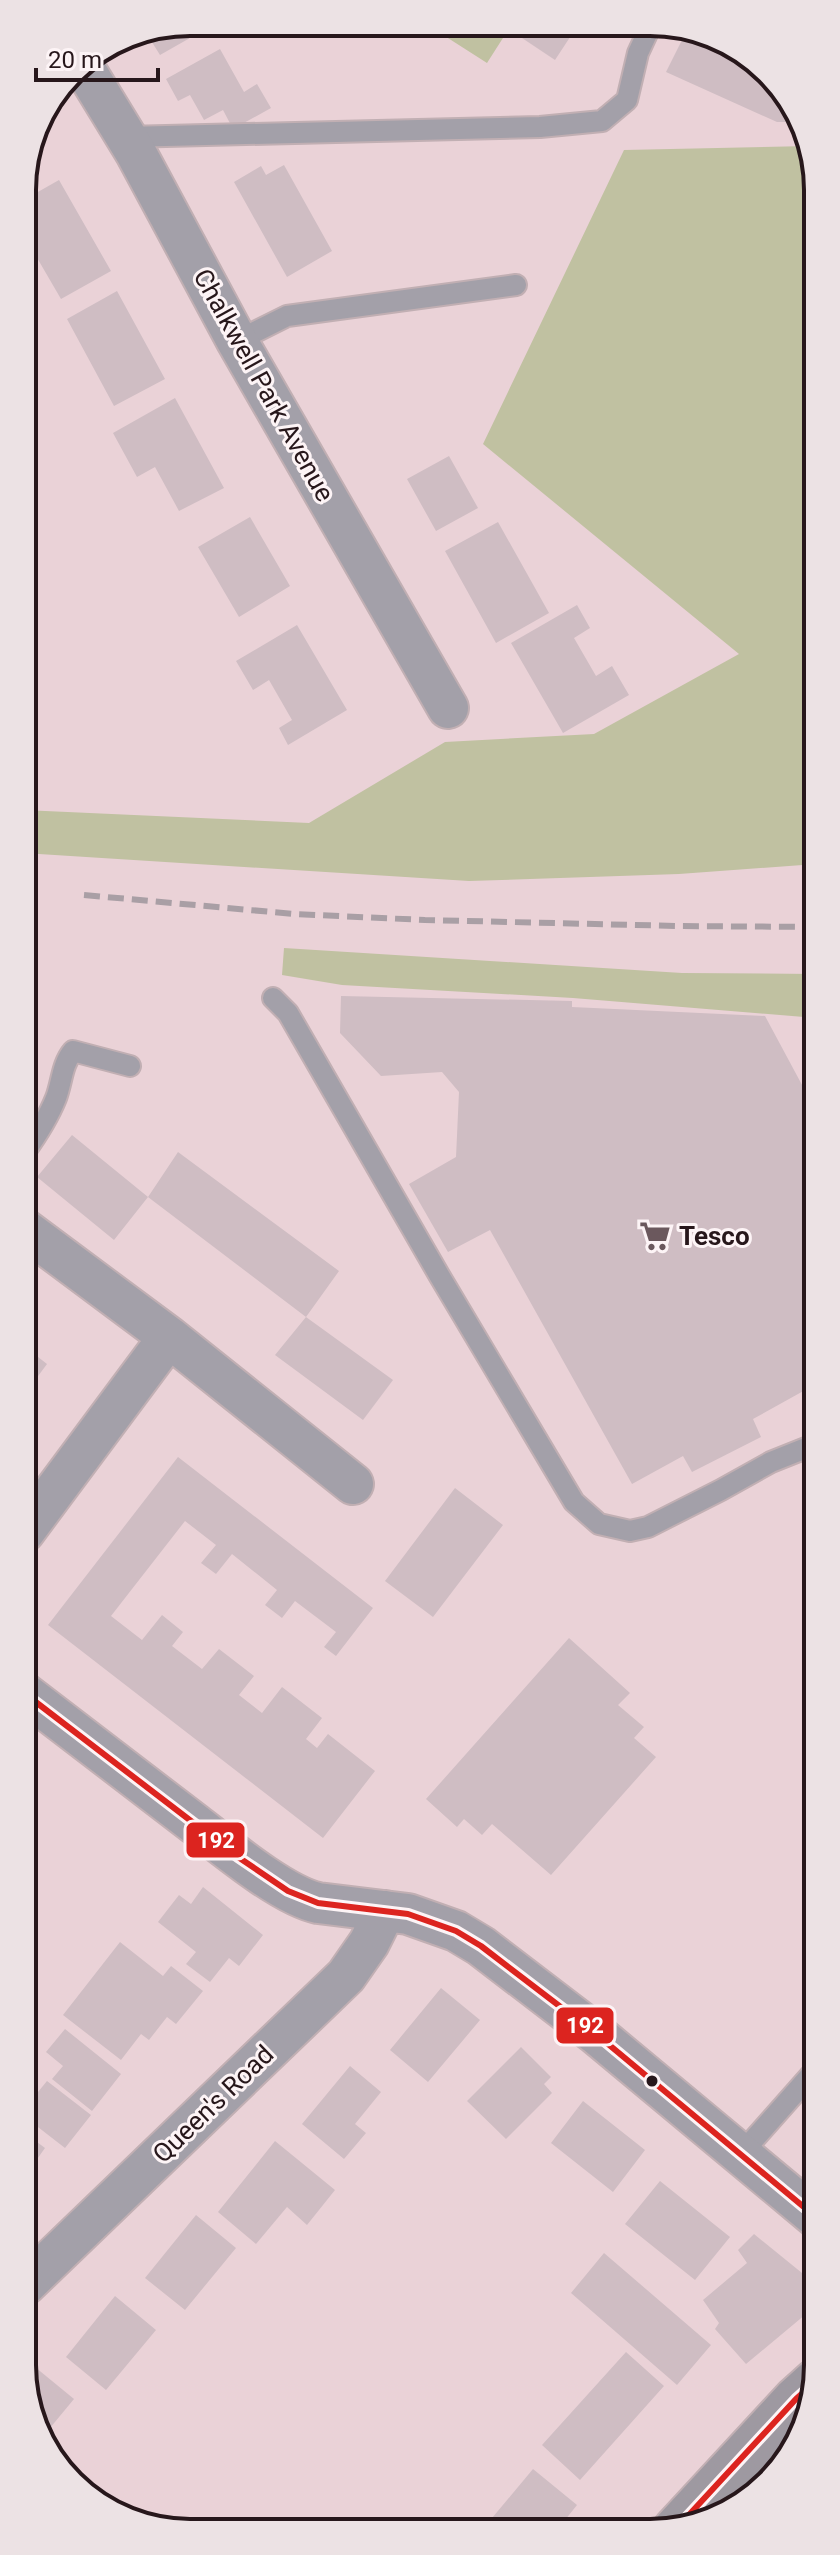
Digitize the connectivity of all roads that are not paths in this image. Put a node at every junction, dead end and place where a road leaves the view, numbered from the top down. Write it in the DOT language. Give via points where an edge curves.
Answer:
graph roads {
  1 [pos="646,36"];
  2 [pos="88,74"];
  3 [pos="126,137"];
  4 [pos="516,285"];
  5 [pos="237,341"];
  6 [pos="448,708"];
  7 [pos="273,998"];
  8 [pos="130,1066"];
  9 [pos="36,1136"];
  10 [pos="36,1238"];
  11 [pos="169,1337"];
  12 [pos="804,1449"];
  13 [pos="353,1484"];
  14 [pos="36,1516"];
  15 [pos="36,1702"];
  16 [pos="385,1911"];
  17 [pos="804,2083"];
  18 [pos="740,2155"];
  19 [pos="804,2207"];
  20 [pos="36,2274"];
  21 [pos="801,2394"];
  22 [pos="690,2513"];
  1 -- 3 [label="lane" via="627,100 602,121"];
  2 -- 3 [label="street, Chalkwell Park Avenue"];
  3 -- 5 [label="street, Chalkwell Park Avenue"];
  4 -- 5 [label="lane" via="287,316"];
  5 -- 6 [label="street, Chalkwell Park Avenue"];
  7 -- 12 [label="lane" via="288,1013 574,1502 599,1524 630,1531 648,1527"];
  8 -- 9 [label="lane" via="73,1051"];
  10 -- 11 [label="street"];
  11 -- 13 [label="street"];
  11 -- 14 [label="street"];
  15 -- 16 [label="street" via="292,1893 318,1903"];
  16 -- 18 [label="street" via="438,1923 481,1946"];
  16 -- 20 [label="street, Queen's Road" via="346,1976"];
  17 -- 18 [label="lane"];
  18 -- 19 [label="street"];
  21 -- 22 [label="main road"];
}
